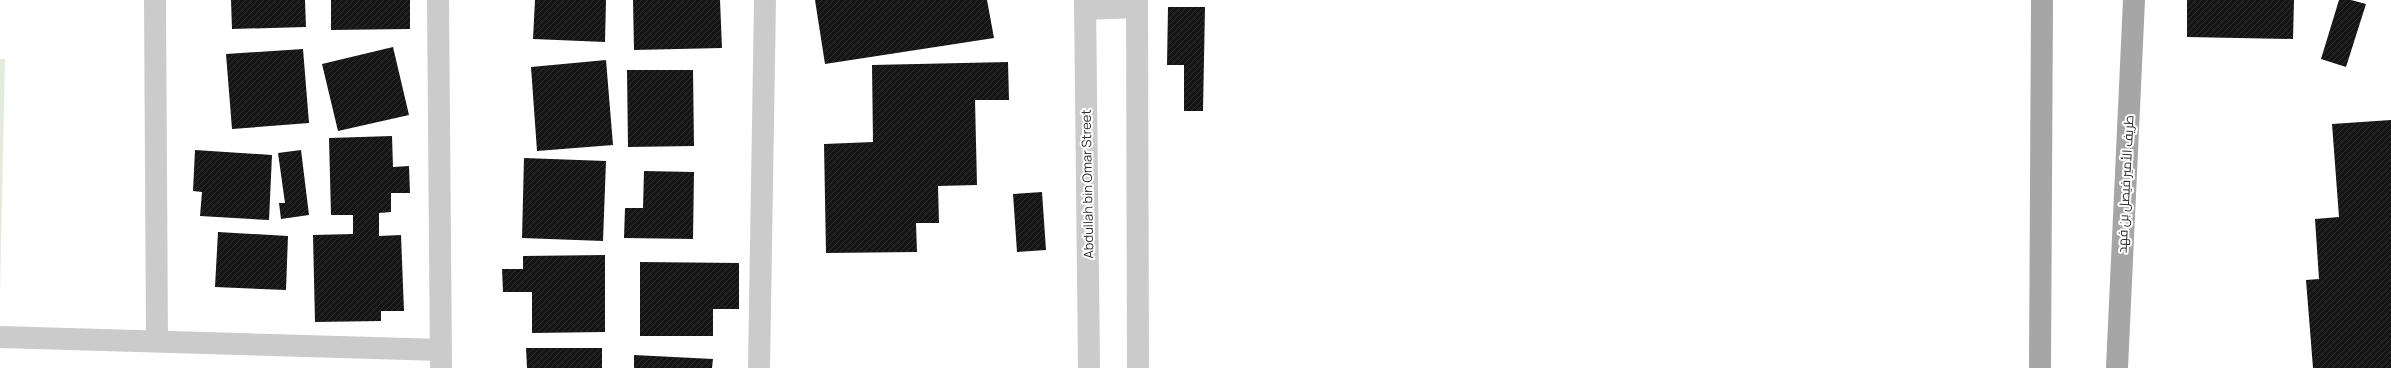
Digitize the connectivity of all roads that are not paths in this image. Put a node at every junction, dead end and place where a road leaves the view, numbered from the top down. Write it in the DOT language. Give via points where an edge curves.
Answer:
graph roads {
  1 [pos="155,0"];
  2 [pos="438,0"];
  3 [pos="765,0"];
  4 [pos="2042,0"];
  5 [pos="2134,0"];
  6 [pos="1085,4"];
  7 [pos="1137,4"];
  8 [pos="0,337"];
  9 [pos="157,341"];
  10 [pos="441,359"];
  11 [pos="759,368"];
  12 [pos="1089,368"];
  13 [pos="1138,368"];
  14 [pos="2040,368"];
  15 [pos="2117,368"];
  1 -- 9 [label="street"];
  2 -- 10 [label="street"];
  3 -- 11 [label="street"];
  4 -- 14 [label="main road"];
  5 -- 15 [label="main road, طريف الأمير فيصل بن فهد"];
  6 -- 7 [label="street"];
  6 -- 12 [label="street, Abdullah bin Omar Street"];
  7 -- 13 [label="street"];
  8 -- 9 [label="street"];
  9 -- 10 [label="street"];
}
